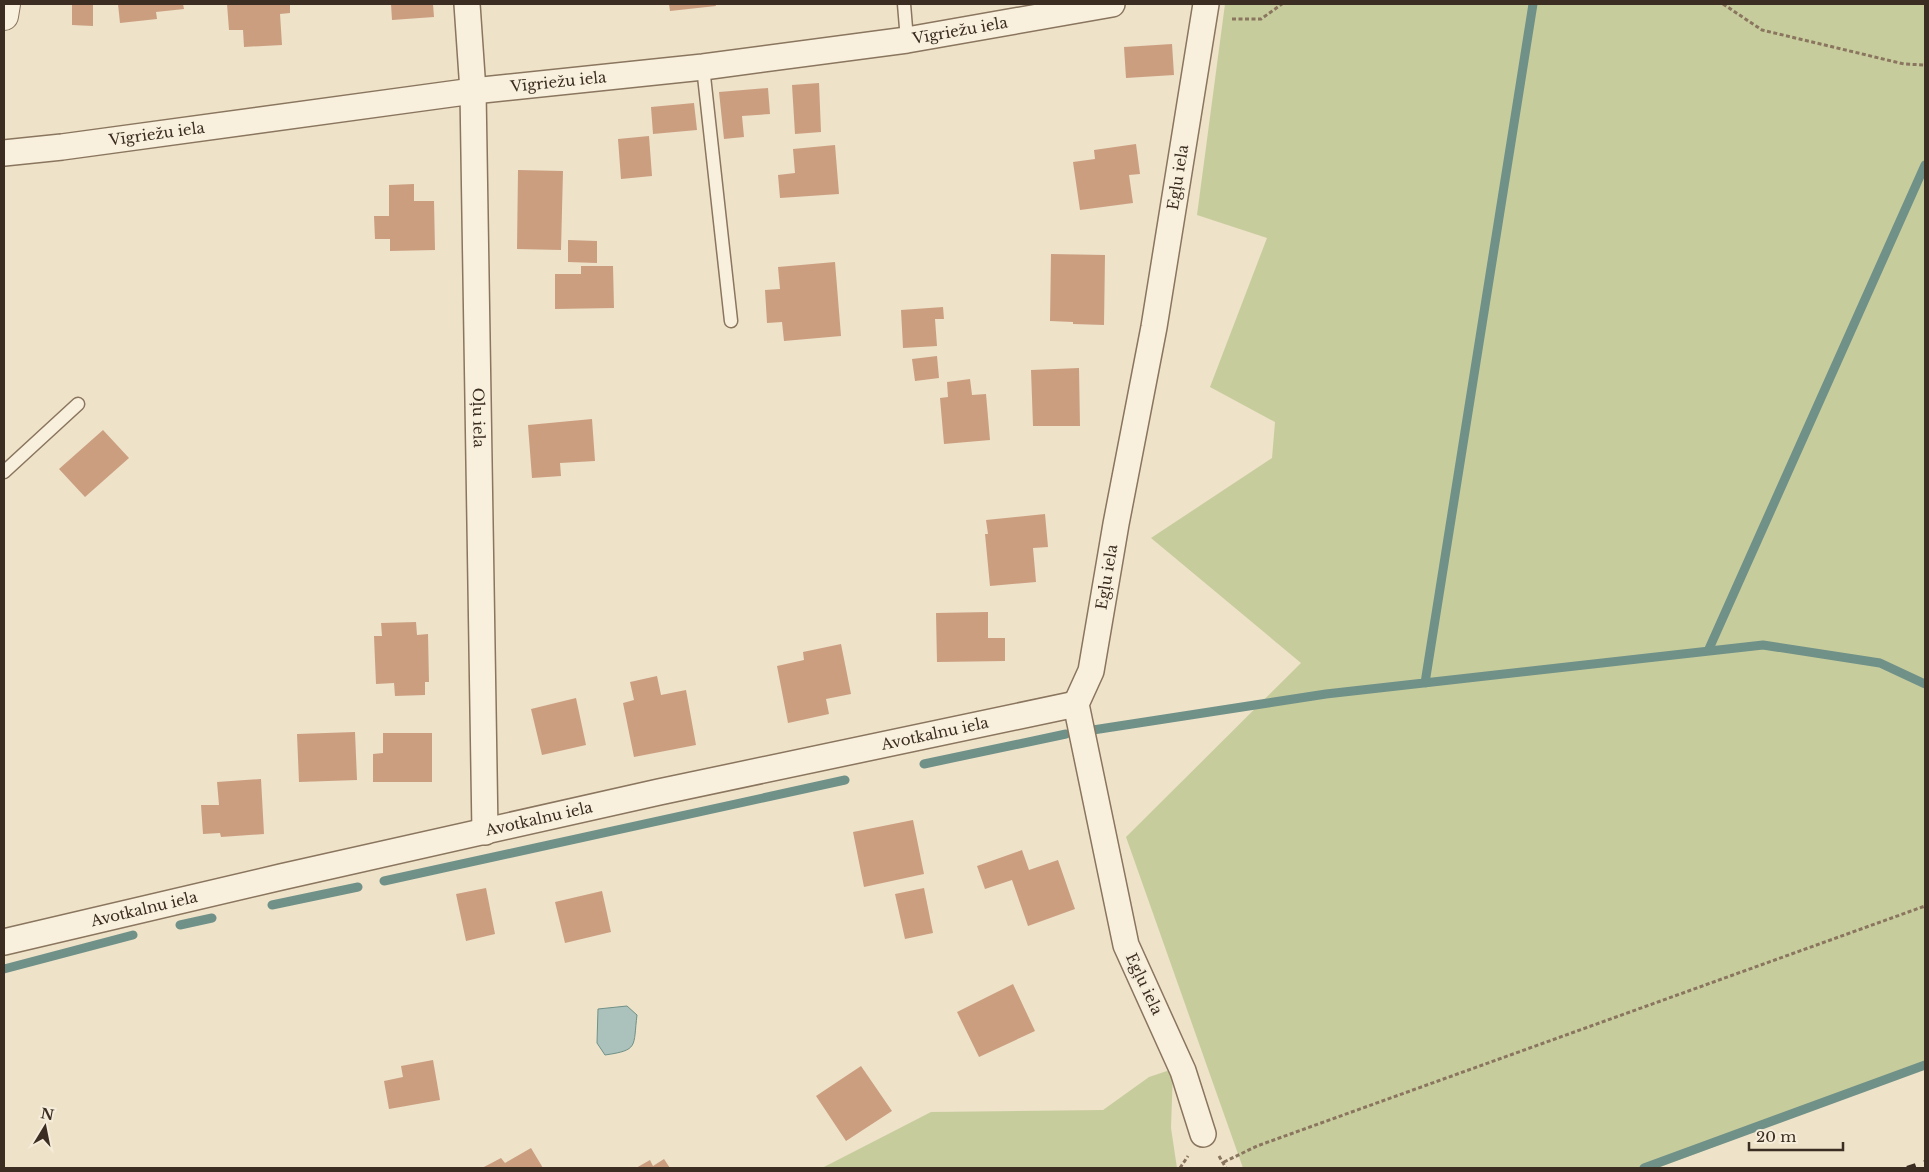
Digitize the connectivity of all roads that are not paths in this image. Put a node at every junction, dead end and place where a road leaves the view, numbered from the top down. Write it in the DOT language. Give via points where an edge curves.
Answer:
graph roads {
  1 [pos="6,4"];
  2 [pos="467,4"];
  3 [pos="904,4"];
  4 [pos="1112,4"];
  5 [pos="1205,11"];
  6 [pos="4,16"];
  7 [pos="907,40"];
  8 [pos="703,67"];
  9 [pos="473,91"];
  10 [pos="4,152"];
  11 [pos="731,321"];
  12 [pos="78,404"];
  13 [pos="4,472"];
  14 [pos="1076,704"];
  15 [pos="485,832"];
  16 [pos="4,942"];
  17 [pos="1203,1134"];
  1 -- 6 [label="street"];
  2 -- 9 [label="street, Oļu iela"];
  3 -- 7 [label="lane"];
  4 -- 7 [label="street, Vīgriežu iela"];
  5 -- 14 [label="street, Egļu iela" via="1154,327 1091,671"];
  7 -- 8 [label="street, Vīgriežu iela"];
  8 -- 9 [label="street, Vīgriežu iela"];
  8 -- 11 [label="lane"];
  9 -- 10 [label="street, Vīgriežu iela" via="72,146"];
  9 -- 15 [label="street, Oļu iela"];
  12 -- 13 [label="lane"];
  14 -- 15 [label="street, Avotkalnu iela"];
  14 -- 17 [label="street, Egļu iela" via="1126,945 1183,1071"];
  15 -- 16 [label="street, Avotkalnu iela"];
}
